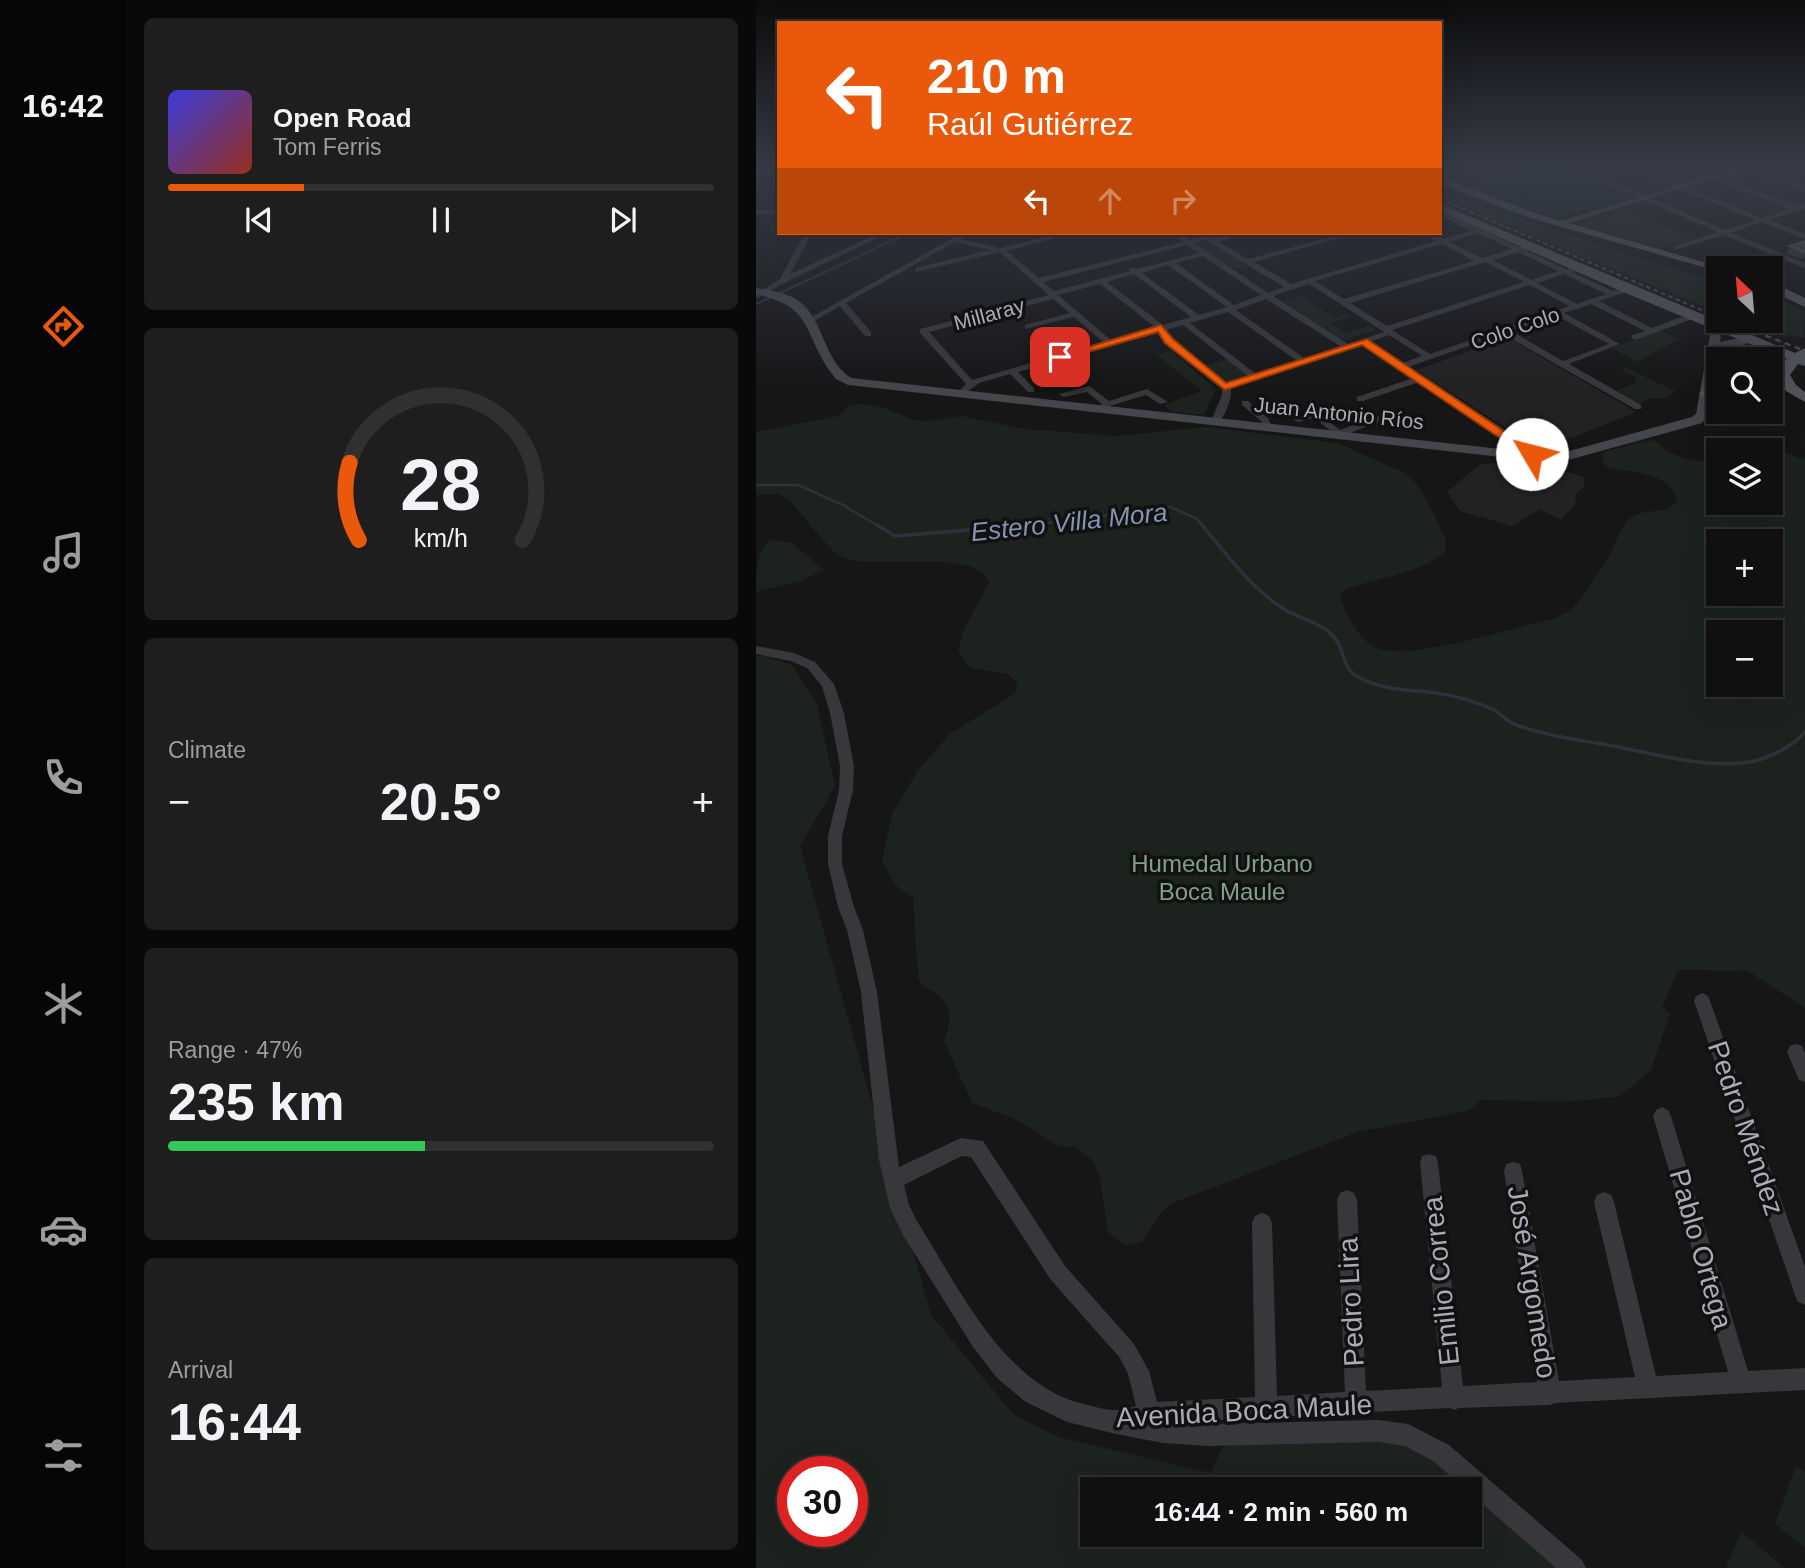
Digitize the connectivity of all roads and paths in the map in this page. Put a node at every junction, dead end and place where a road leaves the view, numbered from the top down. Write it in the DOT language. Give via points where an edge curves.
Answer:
graph roads {
  1 [pos="803,242"];
  2 [pos="864,242"];
  3 [pos="950,242"];
  4 [pos="965,242"];
  5 [pos="1029,242"];
  6 [pos="1189,242"];
  7 [pos="1215,242"];
  8 [pos="1318,242"];
  9 [pos="1440,242"];
  10 [pos="1446,242"];
  11 [pos="1507,242"];
  12 [pos="1510,242"];
  13 [pos="1627,242"];
  14 [pos="1696,242"];
  15 [pos="1747,242"];
  16 [pos="1523,248"];
  17 [pos="1677,248"];
  18 [pos="999,249"];
  19 [pos="1206,253"];
  20 [pos="1119,260"];
  21 [pos="1483,260"];
  22 [pos="1247,261"];
  23 [pos="1170,263"];
  24 [pos="1706,265"];
  25 [pos="1805,266"];
  26 [pos="1571,269"];
  27 [pos="919,270"];
  28 [pos="1136,272"];
  29 [pos="783,280"];
  30 [pos="1037,281"];
  31 [pos="1101,281"];
  32 [pos="1310,281"];
  33 [pos="1530,283"];
  34 [pos="1288,286"];
  35 [pos="1627,289"];
  36 [pos="1783,289"];
  37 [pos="1613,294"];
  38 [pos="766,295"];
  39 [pos="1054,295"];
  40 [pos="1783,295"];
  41 [pos="1269,297"];
  42 [pos="1804,299"];
  43 [pos="1592,301"];
  44 [pos="841,302"];
  45 [pos="1343,302"];
  46 [pos="1577,307"];
  47 [pos="1231,308"];
  48 [pos="1558,313"];
  49 [pos="1076,314"];
  50 [pos="1692,316"];
  51 [pos="1197,318"];
  52 [pos="810,320"];
  53 [pos="1184,321"];
  54 [pos="1706,322"];
  55 [pos="1028,327"];
  56 [pos="1161,328"];
  57 [pos="1388,331"];
  58 [pos="1504,331"];
  59 [pos="1652,331"];
  60 [pos="1731,333"];
  61 [pos="868,334"];
  62 [pos="1635,337"];
  63 [pos="1749,340"];
  64 [pos="1363,341"];
  65 [pos="1109,343"];
  66 [pos="1347,347"];
  67 [pos="1719,347"];
  68 [pos="1805,352"];
  69 [pos="1429,357"];
  70 [pos="1303,361"];
  71 [pos="1805,362"];
  72 [pos="1562,364"];
  73 [pos="1402,366"];
  74 [pos="1789,366"];
  75 [pos="1012,370"];
  76 [pos="1783,370"];
  77 [pos="1255,377"];
  78 [pos="1421,378"];
  79 [pos="1225,387"];
  80 [pos="966,388"];
  81 [pos="1031,390"];
  82 [pos="1065,394"];
  83 [pos="1805,398"];
  84 [pos="1360,399"];
  85 [pos="1163,402"];
  86 [pos="1245,403"];
  87 [pos="1105,406"];
  88 [pos="1638,407"];
  89 [pos="1706,407"];
  90 [pos="1298,419"];
  91 [pos="1216,421"];
  92 [pos="1389,422"];
  93 [pos="1268,427"];
  94 [pos="1339,434"];
  95 [pos="1534,456"];
  96 [pos="756,650"];
  97 [pos="1702,1001"];
  98 [pos="1796,1052"];
  99 [pos="1805,1074"];
  100 [pos="1662,1116"];
  101 [pos="1429,1163"];
  102 [pos="1513,1171"];
  103 [pos="892,1180"];
  104 [pos="1347,1200"];
  105 [pos="1604,1202"];
  106 [pos="1262,1223"];
  107 [pos="1805,1295"];
  108 [pos="1805,1379"];
  109 [pos="1741,1382"];
  110 [pos="1648,1388"];
  111 [pos="1550,1394"];
  112 [pos="1454,1399"];
  113 [pos="1356,1404"];
  114 [pos="1266,1407"];
  115 [pos="1149,1413"];
  116 [pos="1116,1423"];
  117 [pos="1574,1568"];
  1 -- 29 [label="street"];
  2 -- 29 [label="street"];
  3 -- 44 [label="street"];
  4 -- 18 [label="street"];
  5 -- 18 [label="street"];
  6 -- 19 [label="street"];
  6 -- 20 [label="street"];
  7 -- 22 [label="street"];
  8 -- 22 [label="street"];
  9 -- 32 [label="street"];
  10 -- 21 [label="street"];
  11 -- 16 [label="street"];
  12 -- 16 [label="main road"];
  13 -- 24 [label="main road"];
  14 -- 17 [label="street"];
  15 -- 25 [label="street"];
  16 -- 21 [label="street"];
  16 -- 26 [label="main road"];
  18 -- 27 [label="street"];
  18 -- 30 [label="street"];
  19 -- 23 [label="street, Millaray"];
  19 -- 41 [label="street"];
  20 -- 28 [label="street"];
  20 -- 30 [label="street"];
  21 -- 33 [label="street"];
  21 -- 45 [label="street"];
  22 -- 34 [label="street"];
  23 -- 28 [label="street, Millaray"];
  23 -- 47 [label="street"];
  26 -- 33 [label="street"];
  26 -- 35 [label="main road"];
  26 -- 37 [label="street"];
  28 -- 31 [label="street, Millaray"];
  28 -- 51 [label="street"];
  29 -- 38 [label="street"];
  30 -- 39 [label="street"];
  31 -- 39 [label="street, Millaray"];
  31 -- 56 [label="street"];
  32 -- 34 [label="street"];
  32 -- 45 [label="street"];
  33 -- 46 [label="street"];
  33 -- 57 [label="street"];
  34 -- 41 [label="street"];
  35 -- 37 [label="street, Colo Colo"];
  35 -- 50 [label="main road"];
  36 -- 42 [label="main road"];
  37 -- 43 [label="street, Colo Colo"];
  38 -- 52 [label="street, Juan Antonio Ríos" via="793,303"];
  39 -- 49 [label="street"];
  39 -- 80 [label="street, Millaray" via="923,331"];
  40 -- 42 [label="main road"];
  41 -- 47 [label="street"];
  41 -- 66 [label="street"];
  43 -- 46 [label="street, Colo Colo"];
  43 -- 59 [label="street"];
  44 -- 52 [label="street"];
  44 -- 61 [label="street"];
  45 -- 57 [label="street"];
  46 -- 48 [label="street, Colo Colo"];
  47 -- 51 [label="street"];
  47 -- 70 [label="street"];
  48 -- 58 [label="street, Colo Colo"];
  48 -- 72 [label="street, Colo Colo" via="1616,344"];
  49 -- 55 [label="street"];
  49 -- 65 [label="street"];
  50 -- 54 [label="main road"];
  50 -- 59 [label="street"];
  51 -- 53 [label="street"];
  52 -- 80 [label="street, Juan Antonio Ríos" via="842,379"];
  53 -- 56 [label="street"];
  53 -- 77 [label="street"];
  56 -- 65 [label="street"];
  56 -- 79 [label="street" via="1169,341"];
  57 -- 64 [label="street"];
  57 -- 69 [label="street"];
  58 -- 69 [label="street, Colo Colo"];
  58 -- 72 [label="street"];
  59 -- 62 [label="street"];
  60 -- 63 [label="main road"];
  63 -- 67 [label="street"];
  63 -- 71 [label="main road"];
  64 -- 66 [label="street"];
  64 -- 73 [label="street"];
  65 -- 75 [label="street"];
  66 -- 70 [label="street"];
  68 -- 74 [label="main road"];
  69 -- 73 [label="street, Colo Colo"];
  70 -- 77 [label="street"];
  72 -- 88 [label="street"];
  73 -- 78 [label="street"];
  74 -- 76 [label="main road"];
  74 -- 83 [label="main road" via="1783,375 1785,382"];
  75 -- 80 [label="street"];
  75 -- 81 [label="street"];
  77 -- 79 [label="street"];
  78 -- 84 [label="street"];
  78 -- 95 [label="street"];
  79 -- 91 [label="street" via="1228,392"];
  80 -- 87 [label="street, Juan Antonio Ríos"];
  82 -- 87 [label="street" via="1088,388"];
  85 -- 87 [label="street" via="1147,392"];
  86 -- 93 [label="street"];
  87 -- 91 [label="street, Juan Antonio Ríos"];
  89 -- 95 [label="street, Juan Antonio Ríos" via="1689,424 1567,456"];
  90 -- 94 [label="street" via="1316,415"];
  91 -- 93 [label="street, Juan Antonio Ríos"];
  92 -- 94 [label="street" via="1380,419"];
  93 -- 94 [label="street, Juan Antonio Ríos"];
  94 -- 95 [label="street, Juan Antonio Ríos"];
  96 -- 103 [label="street, Avenida Boca Maule" via="811,664 828,684 837,713 847,766 835,864 869,992"];
  97 -- 107 [label="street, Pedro Méndez"];
  98 -- 99 [label="street"];
  100 -- 109 [label="street, Pablo Ortega"];
  101 -- 112 [label="street, Emilio Correa"];
  102 -- 111 [label="street, José Argomedo"];
  103 -- 115 [label="street" via="961,1147 976,1148 1058,1273 1127,1351 1138,1371"];
  103 -- 116 [label="street, Avenida Boca Maule" via="910,1228 980,1340 1005,1370 1034,1394 1067,1411"];
  104 -- 113 [label="street, Pedro Lira"];
  105 -- 110 [label="street"];
  106 -- 114 [label="street"];
  108 -- 109 [label="street, Avenida Boca Maule"];
  109 -- 110 [label="street, Avenida Boca Maule"];
  110 -- 111 [label="street, Avenida Boca Maule"];
  111 -- 112 [label="street, Avenida Boca Maule"];
  112 -- 113 [label="street, Avenida Boca Maule"];
  113 -- 114 [label="street, Avenida Boca Maule"];
  114 -- 115 [label="street, Avenida Boca Maule"];
  115 -- 116 [label="street, Avenida Boca Maule"];
  116 -- 117 [label="street" via="1208,1435 1378,1431 1408,1435 1441,1453"];
}
